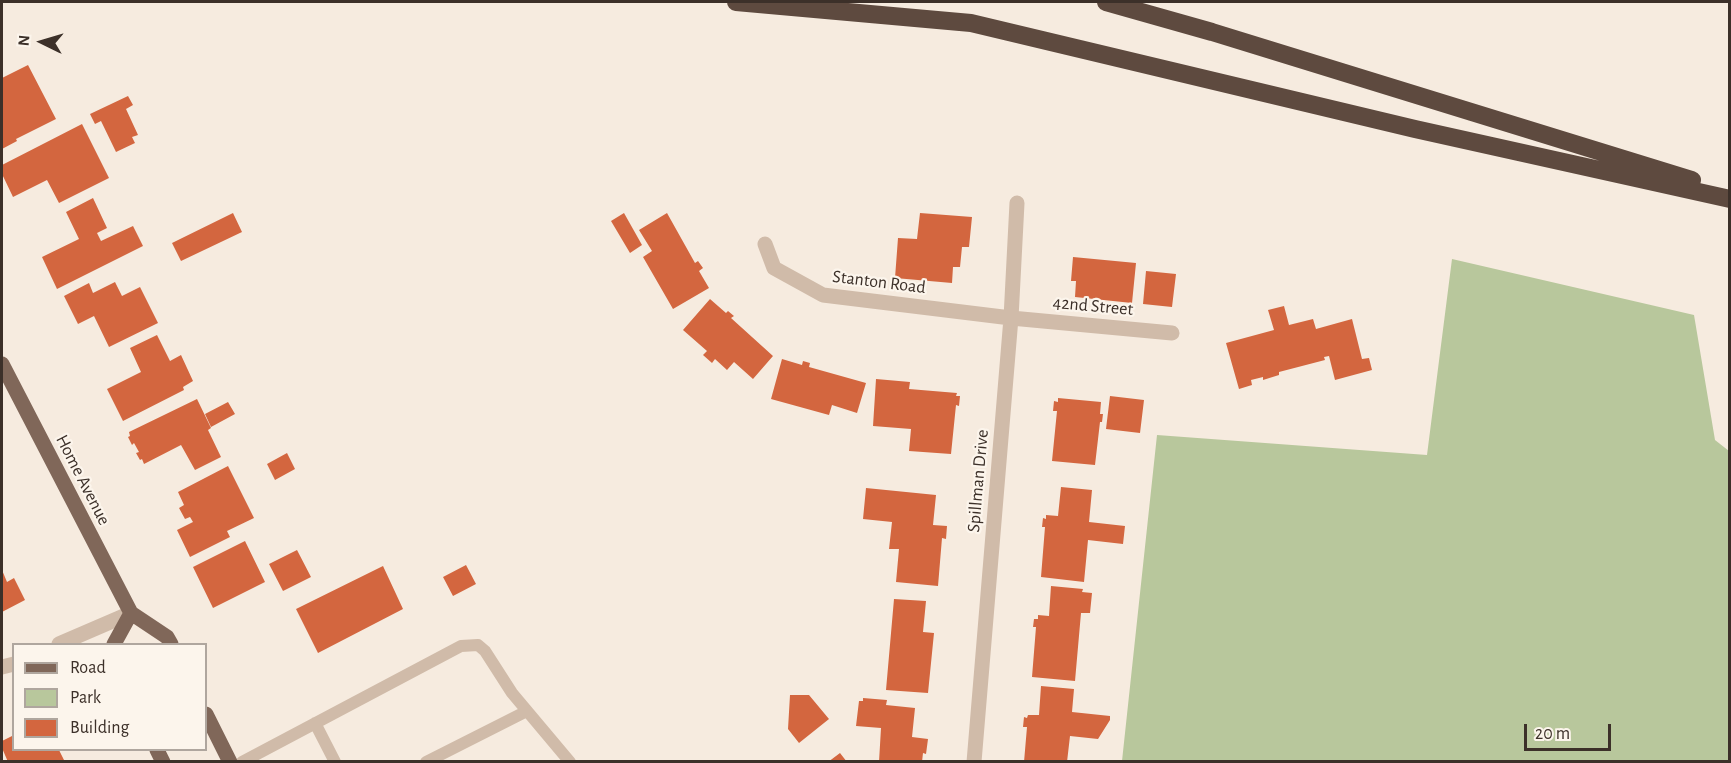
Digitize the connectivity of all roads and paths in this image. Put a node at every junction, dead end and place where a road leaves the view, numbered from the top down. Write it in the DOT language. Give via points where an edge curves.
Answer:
graph roads {
  1 [pos="736,2"];
  2 [pos="1106,2"];
  3 [pos="1730,191"];
  4 [pos="1730,199"];
  5 [pos="1017,203"];
  6 [pos="765,244"];
  7 [pos="1011,318"];
  8 [pos="1172,333"];
  9 [pos="2,364"];
  10 [pos="131,613"];
  11 [pos="63,643"];
  12 [pos="115,643"];
  13 [pos="170,643"];
  14 [pos="527,711"];
  15 [pos="207,716"];
  16 [pos="315,723"];
  17 [pos="230,762"];
  18 [pos="242,762"];
  19 [pos="335,762"];
  20 [pos="426,762"];
  21 [pos="570,762"];
  22 [pos="974,762"];
  1 -- 4 [label="highway" via="971,23"];
  2 -- 3 [label="highway"];
  5 -- 7 [label="street, Spillman Drive"];
  6 -- 7 [label="street, Stanton Road" via="774,268 824,295"];
  7 -- 8 [label="street, 42nd Street"];
  7 -- 22 [label="street, Spillman Drive"];
  9 -- 10 [label="main road, Home Avenue"];
  10 -- 11 [label="street"];
  10 -- 12 [label="main road"];
  10 -- 13 [label="main road, Home Avenue"];
  14 -- 16 [label="lane" via="478,645 461,646"];
  14 -- 20 [label="lane"];
  14 -- 21 [label="lane"];
  15 -- 17 [label="main road"];
  16 -- 18 [label="lane"];
  16 -- 19 [label="lane"];
}
